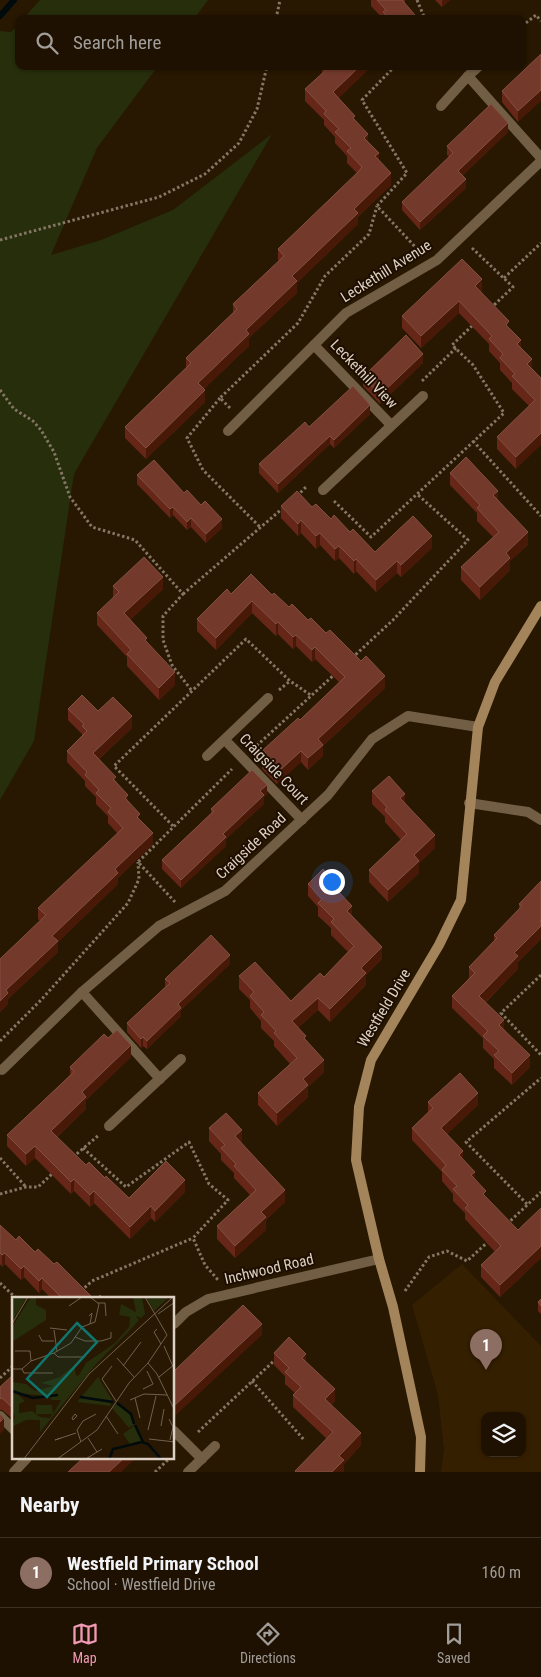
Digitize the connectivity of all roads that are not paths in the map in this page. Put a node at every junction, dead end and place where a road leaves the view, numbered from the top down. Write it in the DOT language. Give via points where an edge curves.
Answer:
graph roads {
  1 [pos="475,70"];
  2 [pos="468,76"];
  3 [pos="441,106"];
  4 [pos="541,160"];
  5 [pos="314,344"];
  6 [pos="423,396"];
  7 [pos="391,425"];
  8 [pos="228,431"];
  9 [pos="323,490"];
  10 [pos="541,606"];
  11 [pos="268,698"];
  12 [pos="478,727"];
  13 [pos="225,740"];
  14 [pos="207,756"];
  15 [pos="470,803"];
  16 [pos="302,820"];
  17 [pos="541,820"];
  18 [pos="82,992"];
  19 [pos="181,1058"];
  20 [pos="2,1070"];
  21 [pos="160,1079"];
  22 [pos="109,1126"];
  23 [pos="379,1258"];
  24 [pos="175,1323"];
  25 [pos="0,1416"];
  26 [pos="12,1428"];
  27 [pos="175,1432"];
  28 [pos="215,1446"];
  29 [pos="202,1459"];
  30 [pos="25,1460"];
  31 [pos="14,1472"];
  32 [pos="188,1472"];
  33 [pos="420,1472"];
  1 -- 2 [label="street"];
  2 -- 3 [label="street"];
  2 -- 4 [label="street"];
  4 -- 5 [label="street, Leckethill Avenue" via="437,260 346,313"];
  5 -- 7 [label="street, Leckethill View"];
  5 -- 8 [label="street, Leckethill Avenue"];
  6 -- 7 [label="street, Leckethill View"];
  7 -- 9 [label="street, Leckethill View"];
  10 -- 12 [label="street, Westfield Drive" via="496,682"];
  11 -- 13 [label="street, Craigside Court"];
  12 -- 15 [label="street, Westfield Drive"];
  12 -- 16 [label="street, Craigside Road" via="408,716 372,739 328,795"];
  13 -- 14 [label="street, Craigside Court"];
  13 -- 16 [label="street, Craigside Court"];
  15 -- 17 [label="street" via="528,812"];
  15 -- 23 [label="street, Westfield Drive" via="461,900 440,945 371,1060 359,1107 356,1160"];
  16 -- 18 [label="street, Craigside Road" via="225,891 159,926"];
  18 -- 20 [label="street, Craigside Road"];
  18 -- 21 [label="street"];
  19 -- 21 [label="street"];
  21 -- 22 [label="street"];
  23 -- 24 [label="street, Inchwood Road" via="208,1300 186,1312"];
  23 -- 33 [label="street, Westfield Drive" via="421,1437"];
  25 -- 26 [label="street"];
  27 -- 29 [label="street"];
  28 -- 29 [label="street"];
  29 -- 32 [label="street"];
  30 -- 31 [label="street"];
}
